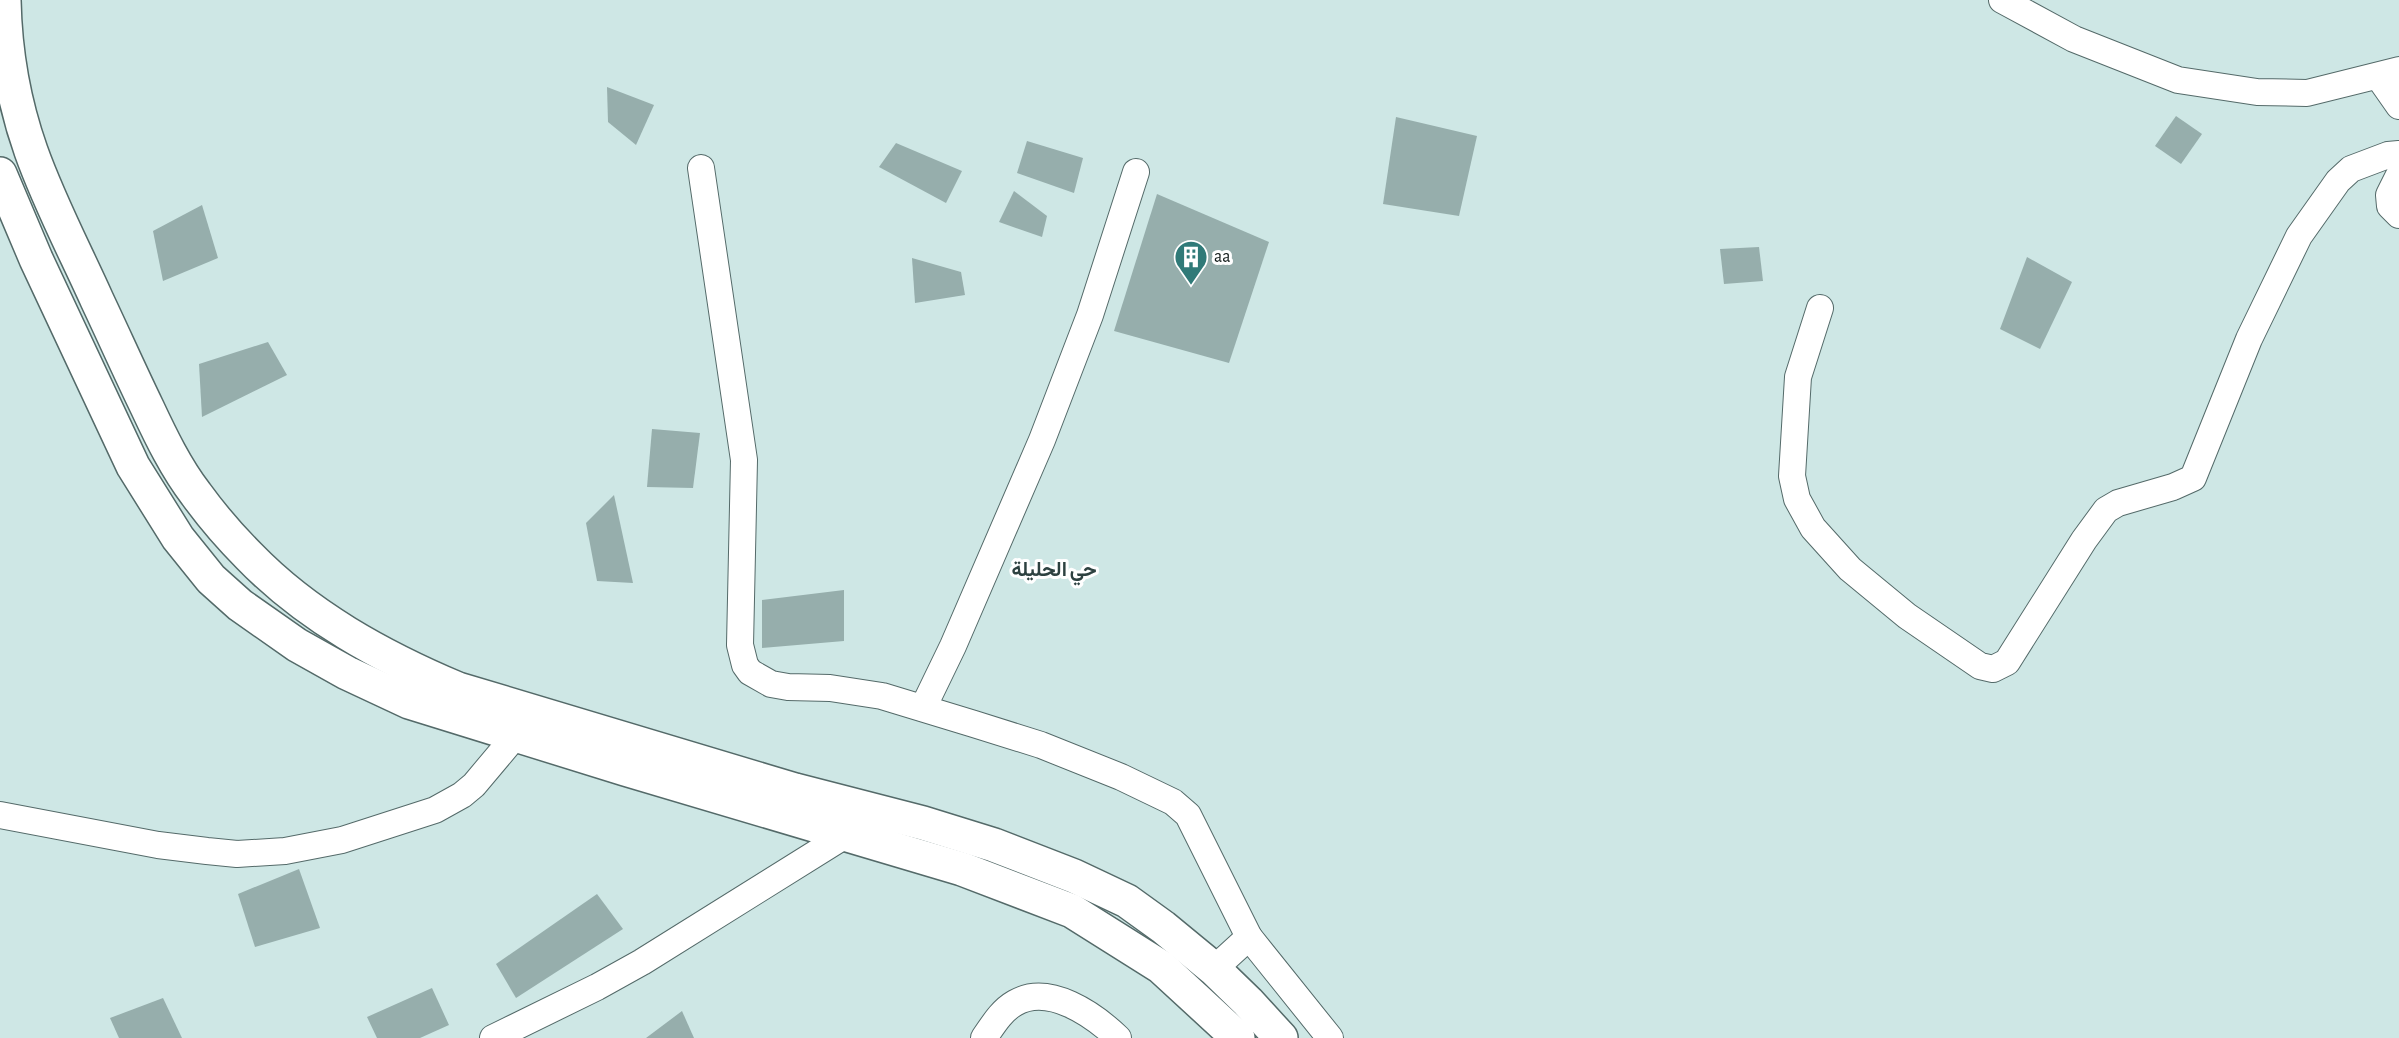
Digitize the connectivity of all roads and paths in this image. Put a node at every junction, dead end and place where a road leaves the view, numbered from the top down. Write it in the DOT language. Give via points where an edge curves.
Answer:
graph roads {
  1 [pos="4,0"];
  2 [pos="2002,0"];
  3 [pos="2389,73"];
  4 [pos="2399,106"];
  5 [pos="2399,154"];
  6 [pos="701,168"];
  7 [pos="1136,172"];
  8 [pos="0,174"];
  9 [pos="2399,176"];
  10 [pos="2399,215"];
  11 [pos="1820,308"];
  12 [pos="121,353"];
  13 [pos="85,362"];
  14 [pos="923,708"];
  15 [pos="516,735"];
  16 [pos="0,815"];
  17 [pos="848,834"];
  18 [pos="1249,937"];
  19 [pos="1214,969"];
  20 [pos="493,1038"];
  21 [pos="984,1038"];
  22 [pos="1118,1038"];
  23 [pos="1238,1038"];
  24 [pos="1281,1038"];
  25 [pos="1330,1038"];
  1 -- 12 [label="main road" via="9,61 31,151"];
  2 -- 3 [label="street" via="2074,39 2178,80 2257,92 2307,93"];
  3 -- 4 [label="street"];
  5 -- 11 [label="street" via="2351,170 2338,181 2299,236 2249,339 2193,478 2106,510 2007,662 1993,669 1980,666 1907,616 1850,569 1804,516 1792,476 1796,398 1798,377"];
  6 -- 14 [label="street" via="744,460 740,645 745,665 771,684 858,692"];
  7 -- 14 [label="street" via="1090,315 1042,440"];
  8 -- 13 [label="main road"];
  9 -- 10 [label="street" via="2389,195 2390,206"];
  12 -- 13 [label="main road"];
  12 -- 19 [label="main road" via="163,440 195,493 250,558 351,636 458,689 994,845 1126,901"];
  13 -- 15 [label="main road" via="133,466 178,538 211,579 240,605 297,645 347,673 409,702"];
  14 -- 18 [label="street" via="1041,745 1121,777 1183,809"];
  15 -- 16 [label="street" via="474,785 435,810 342,840 285,851 237,854 158,845"];
  15 -- 17 [label="main road"];
  17 -- 20 [label="street" via="633,967"];
  17 -- 23 [label="main road" via="962,869 1072,910 1161,967"];
  18 -- 19 [label="street"];
  18 -- 25 [label="street"];
  19 -- 24 [label="main road"];
  21 -- 22 [label="street" via="1004,1011 1027,998 1040,997 1072,1005"];
}
